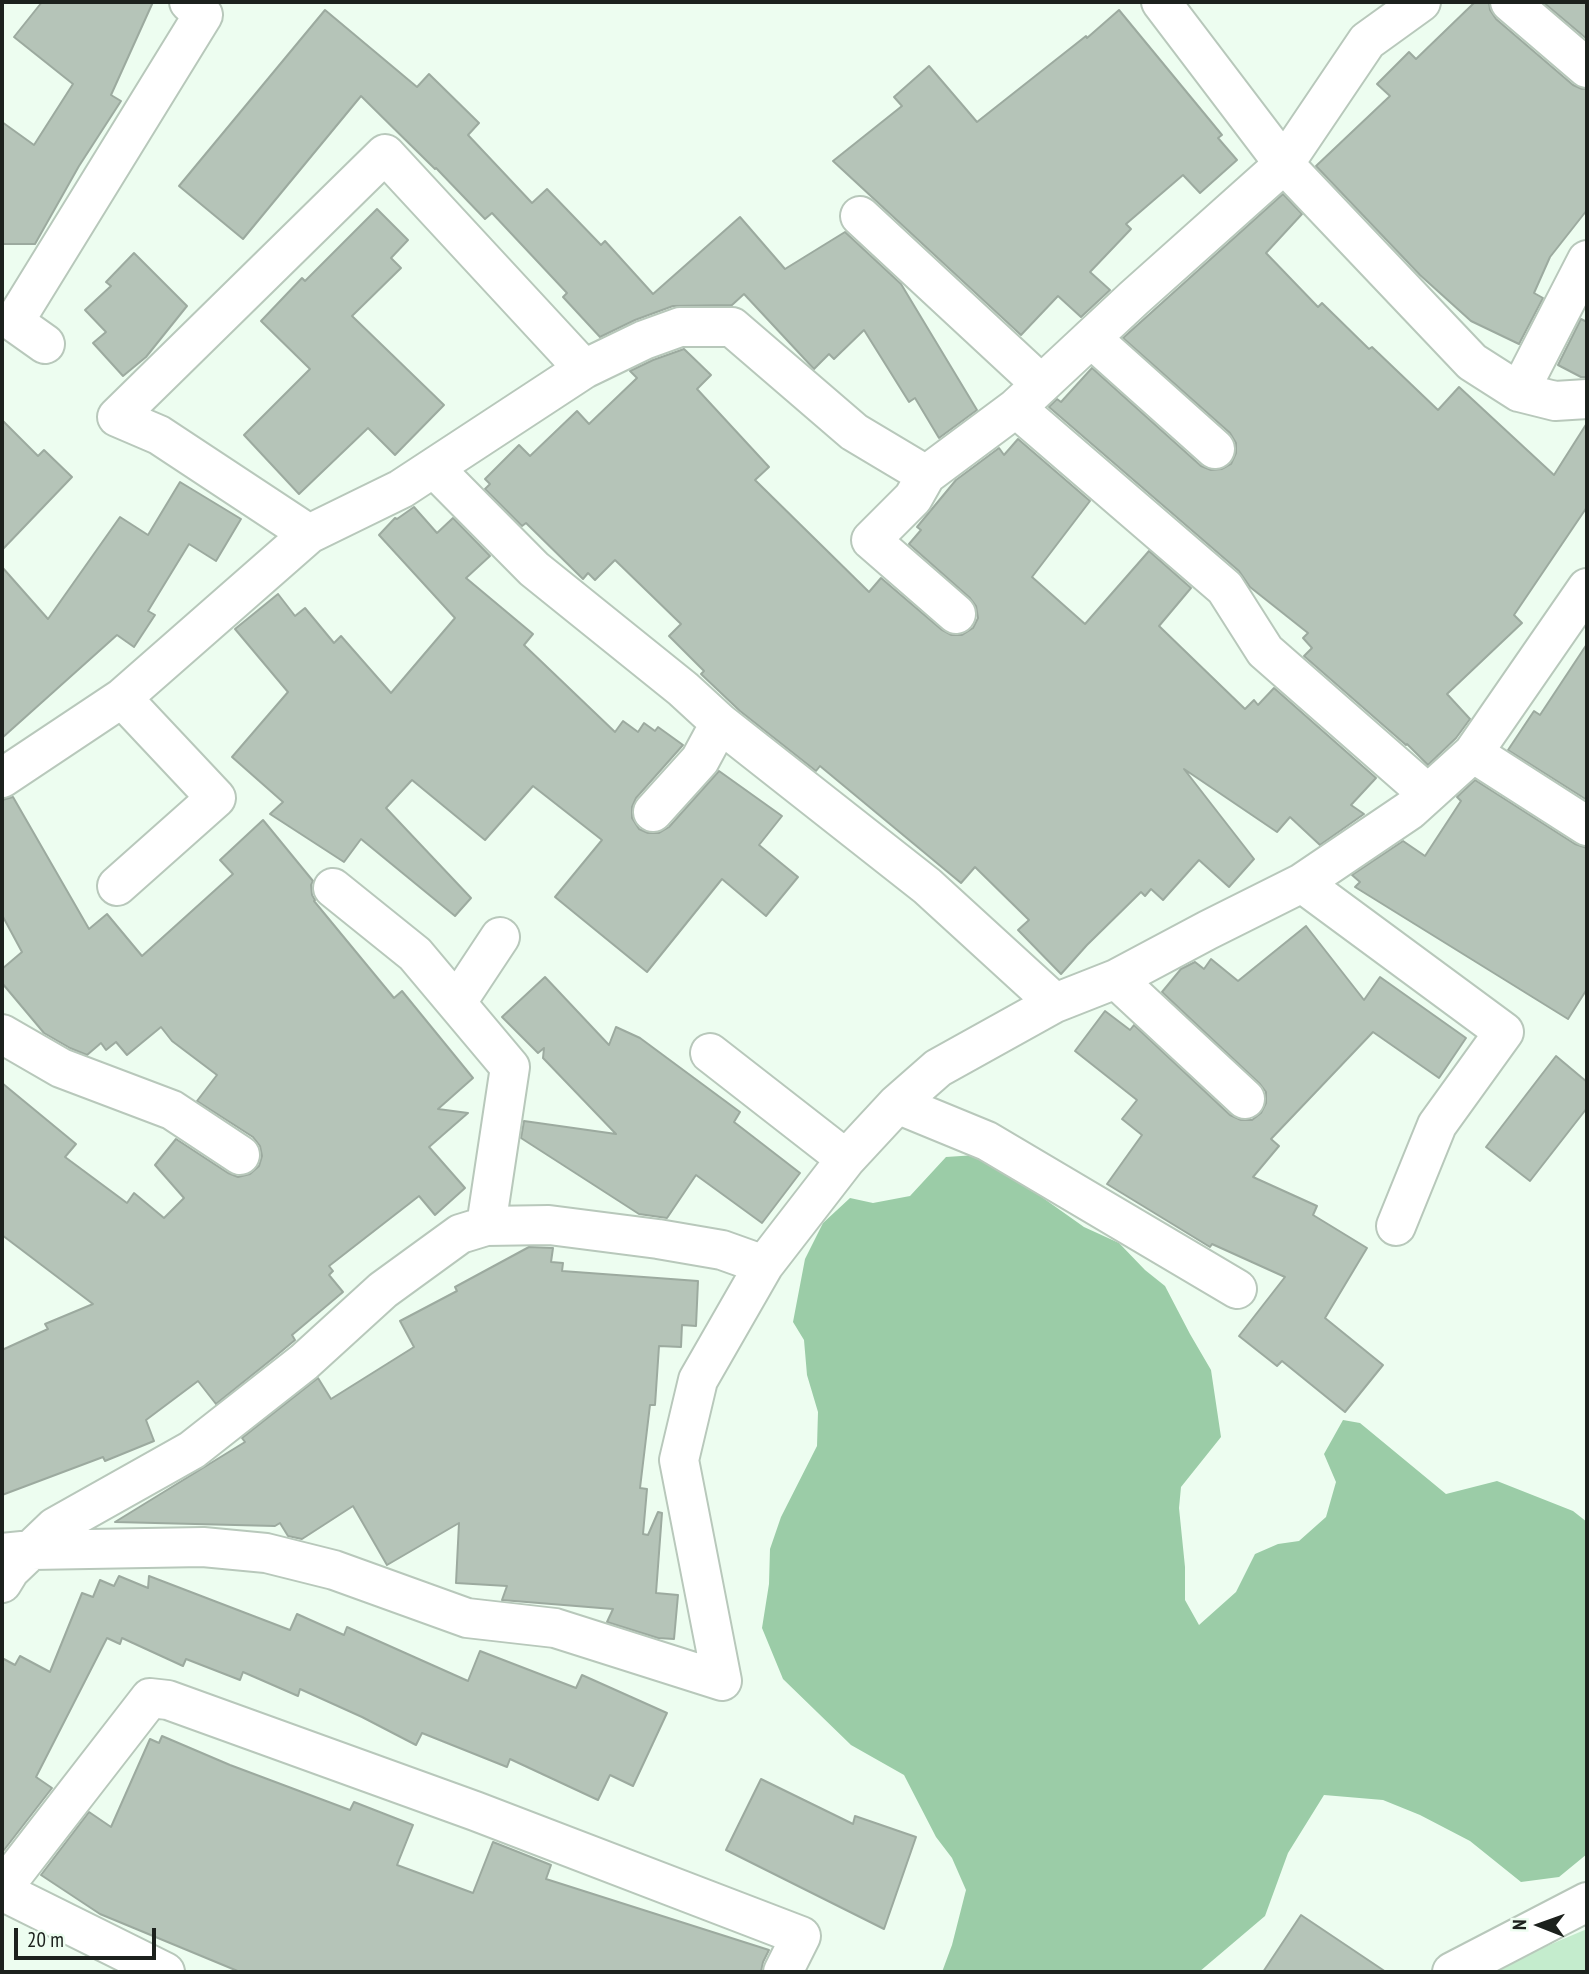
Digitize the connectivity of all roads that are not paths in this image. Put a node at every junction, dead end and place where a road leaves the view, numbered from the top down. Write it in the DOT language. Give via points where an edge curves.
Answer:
graph roads {
  1 [pos="189,2"];
  2 [pos="1161,2"];
  3 [pos="1421,2"];
  4 [pos="1510,2"];
  5 [pos="1587,68"];
  6 [pos="1283,164"];
  7 [pos="860,216"];
  8 [pos="1587,260"];
  9 [pos="1091,338"];
  10 [pos="45,344"];
  11 [pos="584,369"];
  12 [pos="1519,392"];
  13 [pos="1029,396"];
  14 [pos="1587,399"];
  15 [pos="1215,449"];
  16 [pos="434,468"];
  17 [pos="926,475"];
  18 [pos="309,534"];
  19 [pos="1587,588"];
  20 [pos="956,614"];
  21 [pos="122,698"];
  22 [pos="720,723"];
  23 [pos="1473,752"];
  24 [pos="2,778"];
  25 [pos="1427,793"];
  26 [pos="653,812"];
  27 [pos="1587,826"];
  28 [pos="1302,883"];
  29 [pos="117,886"];
  30 [pos="334,888"];
  31 [pos="500,937"];
  32 [pos="1116,979"];
  33 [pos="457,1002"];
  34 [pos="1055,1003"];
  35 [pos="2,1034"];
  36 [pos="710,1053"];
  37 [pos="1245,1099"];
  38 [pos="897,1104"];
  39 [pos="240,1155"];
  40 [pos="846,1159"];
  41 [pos="486,1226"];
  42 [pos="1396,1226"];
  43 [pos="764,1265"];
  44 [pos="1237,1289"];
  45 [pos="17,1552"];
  46 [pos="2,1583"];
  47 [pos="2,1890"];
  48 [pos="1587,1902"];
  49 [pos="165,1972"];
  50 [pos="783,1972"];
  51 [pos="1452,1972"];
  1 -- 10 [label="street" via="203,15 14,322"];
  2 -- 6 [label="street"];
  3 -- 6 [label="street" via="1367,41"];
  4 -- 5 [label="street"];
  6 -- 9 [label="street"];
  6 -- 12 [label="street" via="1472,362"];
  7 -- 13 [label="street"];
  8 -- 12 [label="street"];
  9 -- 13 [label="street"];
  9 -- 15 [label="street"];
  11 -- 16 [label="street"];
  11 -- 17 [label="street" via="680,327 732,327 854,432"];
  11 -- 18 [label="street" via="385,154 117,417 159,435"];
  12 -- 14 [label="street" via="1555,401"];
  13 -- 17 [label="street"];
  13 -- 25 [label="street" via="1224,588 1265,651"];
  16 -- 18 [label="street"];
  16 -- 22 [label="street" via="534,569"];
  17 -- 20 [label="street" via="913,498 871,540"];
  18 -- 21 [label="street"];
  19 -- 23 [label="street"];
  21 -- 24 [label="street"];
  21 -- 29 [label="street" via="216,798"];
  22 -- 26 [label="street" via="700,760"];
  22 -- 34 [label="street" via="927,886"];
  23 -- 25 [label="street"];
  23 -- 27 [label="street"];
  25 -- 28 [label="street" via="1410,810"];
  28 -- 32 [label="street"];
  28 -- 42 [label="street" via="1504,1032 1437,1125"];
  30 -- 33 [label="street" via="415,954"];
  31 -- 33 [label="street"];
  32 -- 34 [label="street"];
  32 -- 37 [label="street"];
  33 -- 41 [label="street" via="510,1067"];
  34 -- 38 [label="street" via="938,1068"];
  35 -- 39 [label="street" via="61,1068 172,1110"];
  36 -- 40 [label="street"];
  38 -- 40 [label="street"];
  38 -- 44 [label="street" via="987,1141"];
  40 -- 43 [label="street"];
  41 -- 43 [label="street" via="549,1226 658,1239 722,1250"];
  41 -- 45 [label="street" via="460,1234 383,1290 304,1362 192,1450"];
  43 -- 45 [label="street" via="698,1380 679,1460 722,1681 555,1628 467,1618 334,1570 266,1553 203,1547"];
  45 -- 46 [label="street"];
  47 -- 49 [label="street"];
  47 -- 50 [label="street" via="150,1698 168,1700 475,1811 801,1936"];
  48 -- 51 [label="street"];
}
